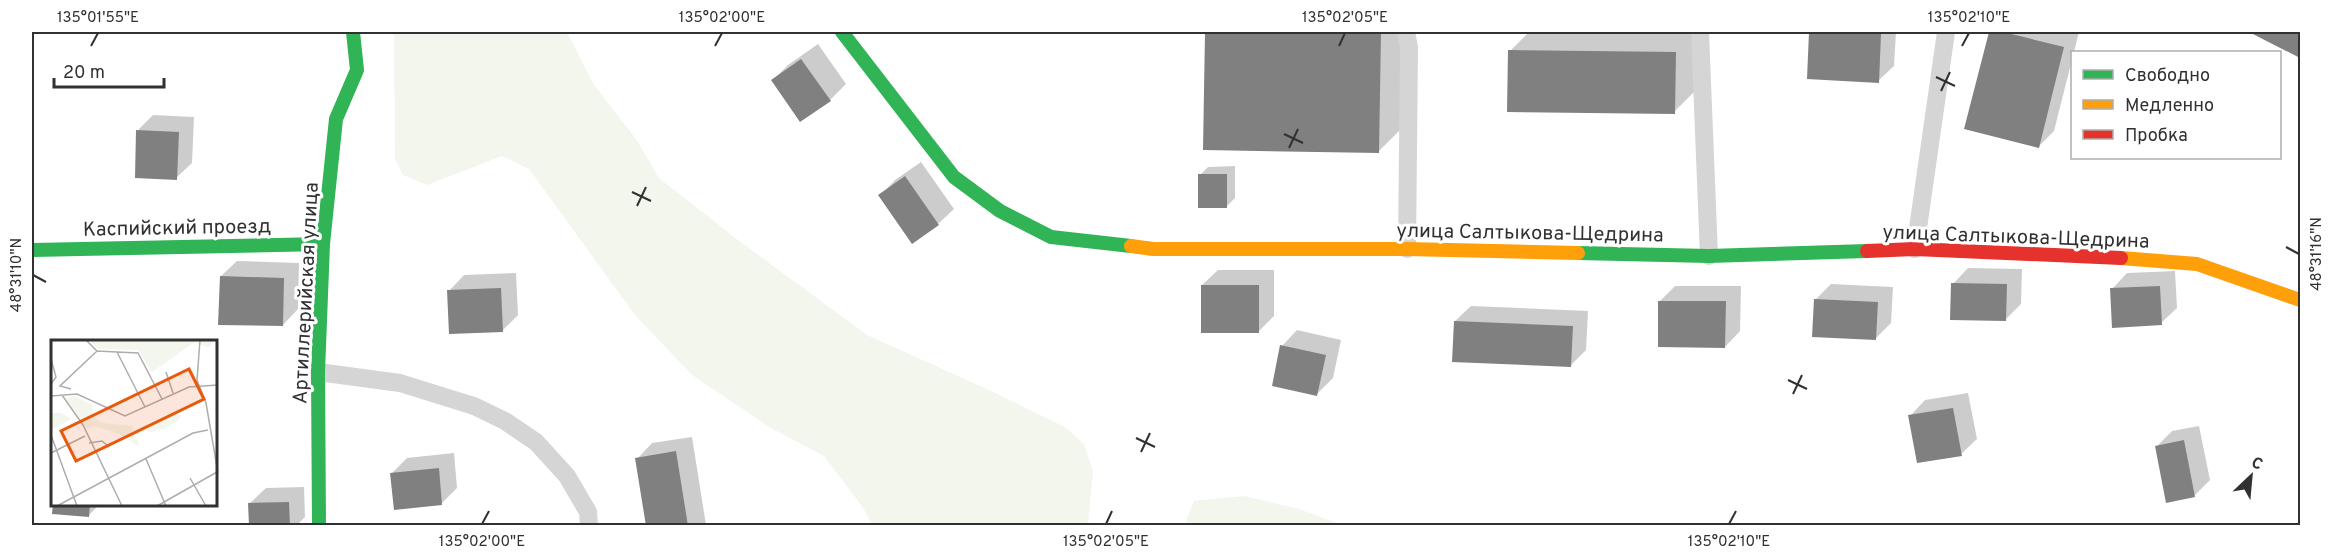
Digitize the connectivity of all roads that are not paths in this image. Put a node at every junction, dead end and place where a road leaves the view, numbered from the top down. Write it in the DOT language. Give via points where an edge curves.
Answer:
graph roads {
  1 [pos="353,32"];
  2 [pos="842,32"];
  3 [pos="1406,32"];
  4 [pos="1700,32"];
  5 [pos="1946,32"];
  6 [pos="322,244"];
  7 [pos="1407,249"];
  8 [pos="1915,249"];
  9 [pos="32,250"];
  10 [pos="1709,256"];
  11 [pos="2301,300"];
  12 [pos="318,372"];
  13 [pos="319,525"];
  14 [pos="589,525"];
  1 -- 6 [label="street, Артиллерийская улица" via="357,70 336,119"];
  2 -- 7 [label="street, улица Салтыкова-Щедрина" via="954,177 1000,210 1051,237 1153,249"];
  3 -- 7 [label="lane"];
  4 -- 10 [label="lane"];
  5 -- 8 [label="lane"];
  6 -- 9 [label="street, Каспийский проезд"];
  6 -- 12 [label="street, Артиллерийская улица"];
  7 -- 10 [label="street, улица Салтыкова-Щедрина"];
  8 -- 10 [label="street, улица Салтыкова-Щедрина"];
  8 -- 11 [label="street, улица Салтыкова-Щедрина" via="2197,264"];
  12 -- 13 [label="street, Артиллерийская улица"];
  12 -- 14 [label="lane" via="400,383 474,406 505,421 536,442 567,476 588,512"];
}
